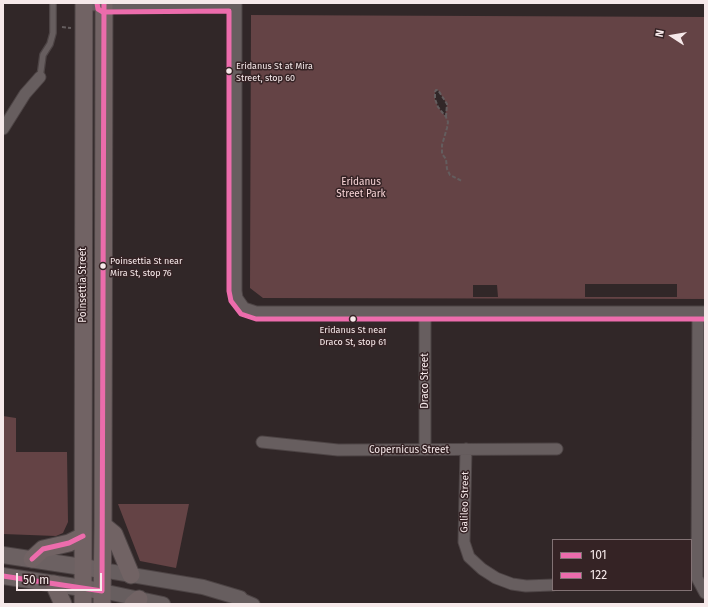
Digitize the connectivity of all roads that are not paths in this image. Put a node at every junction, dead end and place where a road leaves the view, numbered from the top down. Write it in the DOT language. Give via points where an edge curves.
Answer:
graph roads {
  1 [pos="53,3"];
  2 [pos="84,4"];
  3 [pos="104,4"];
  4 [pos="236,4"];
  5 [pos="40,77"];
  6 [pos="3,129"];
  7 [pos="425,312"];
  8 [pos="702,312"];
  9 [pos="262,442"];
  10 [pos="466,449"];
  11 [pos="557,449"];
  12 [pos="425,450"];
  13 [pos="701,460"];
  14 [pos="103,525"];
  15 [pos="83,536"];
  16 [pos="3,555"];
  17 [pos="32,560"];
  18 [pos="83,568"];
  19 [pos="102,570"];
  20 [pos="131,575"];
  21 [pos="3,576"];
  22 [pos="54,584"];
  23 [pos="552,585"];
  24 [pos="705,593"];
  25 [pos="83,596"];
  26 [pos="102,598"];
  27 [pos="240,601"];
  28 [pos="136,602"];
  29 [pos="63,604"];
  30 [pos="163,604"];
  31 [pos="254,604"];
  1 -- 5 [label="lane" via="52,38 43,55"];
  2 -- 3 [label="street"];
  2 -- 15 [label="main road, Poinsettia Street"];
  3 -- 4 [label="street"];
  3 -- 14 [label="main road, Poinsettia Street"];
  4 -- 7 [label="street" via="236,291 240,304 256,312"];
  5 -- 6 [label="street" via="25,94"];
  7 -- 8 [label="street"];
  7 -- 12 [label="street, Draco Street"];
  8 -- 13 [label="street"];
  9 -- 12 [label="street, Copernicus Street" via="338,450"];
  10 -- 11 [label="street, Copernicus Street"];
  10 -- 12 [label="street, Copernicus Street"];
  10 -- 23 [label="street, Galileo Street" via="464,542 469,557 496,578 512,584"];
  13 -- 24 [label="street" via="697,578"];
  14 -- 19 [label="main road, Poinsettia Street"];
  14 -- 20 [label="main road" via="114,534"];
  15 -- 17 [label="main road" via="68,543 43,549"];
  15 -- 18 [label="main road, Poinsettia Street"];
  16 -- 17 [label="main road"];
  17 -- 18 [label="main road"];
  18 -- 19 [label="main road"];
  18 -- 25 [label="main road, Poinsettia Street"];
  19 -- 20 [label="street"];
  19 -- 26 [label="main road, Poinsettia Street"];
  20 -- 27 [label="street" via="203,587"];
  21 -- 22 [label="main road"];
  22 -- 25 [label="main road"];
  22 -- 29 [label="main road"];
  25 -- 26 [label="main road"];
  26 -- 28 [label="street"];
  27 -- 31 [label="street"];
  28 -- 30 [label="street"];
}
